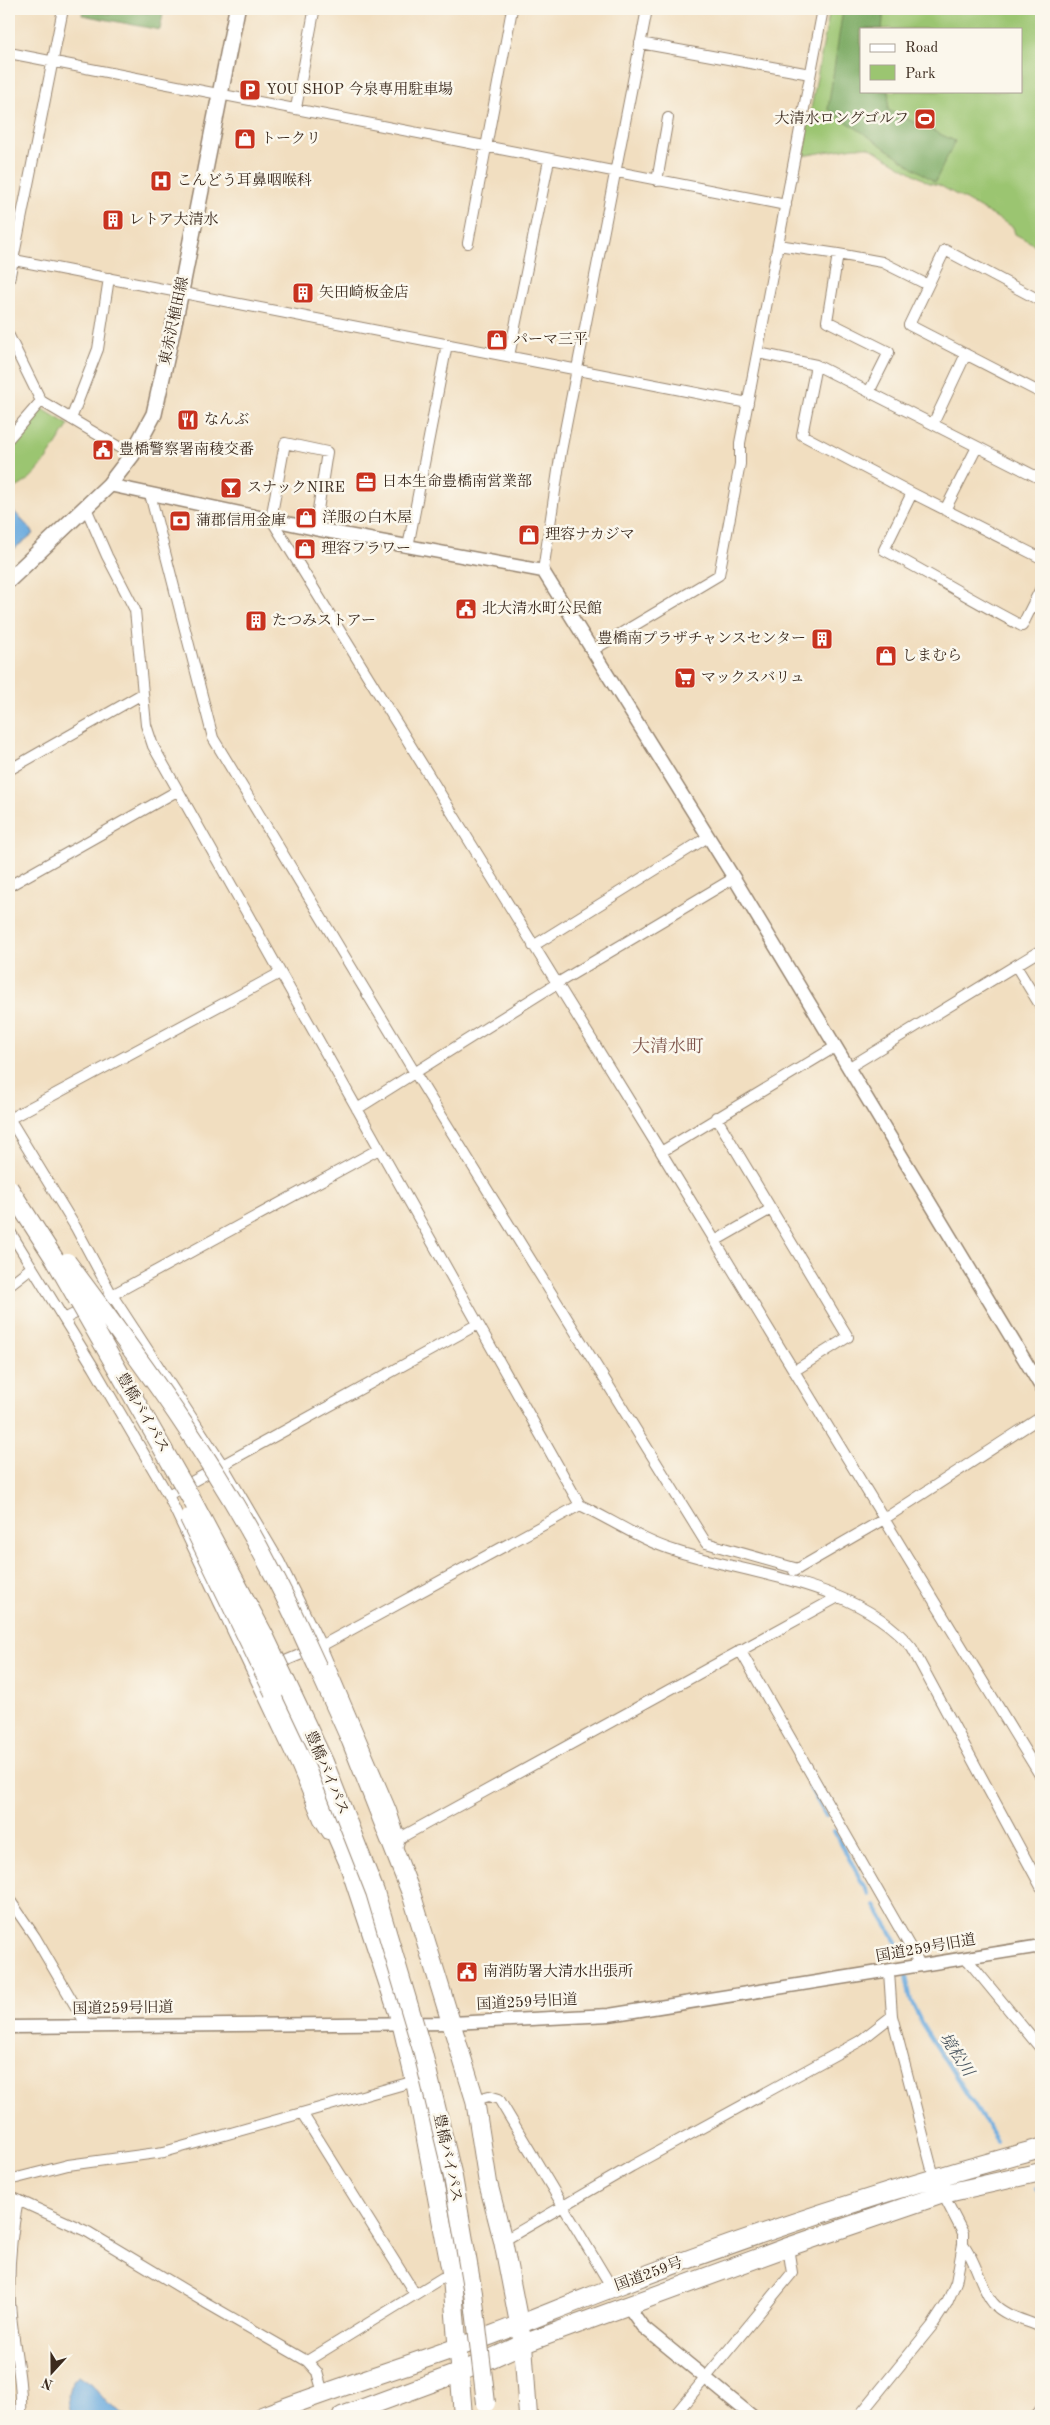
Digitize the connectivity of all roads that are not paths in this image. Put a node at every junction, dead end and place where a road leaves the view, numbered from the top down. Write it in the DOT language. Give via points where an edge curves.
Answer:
graph roads {
  1 [pos="63,9"];
  2 [pos="237,9"];
  3 [pos="512,9"];
  4 [pos="647,9"];
  5 [pos="823,9"];
  6 [pos="314,12"];
  7 [pos="640,43"];
  8 [pos="9,53"];
  9 [pos="52,62"];
  10 [pos="810,74"];
  11 [pos="219,94"];
  12 [pos="296,108"];
  13 [pos="668,118"];
  14 [pos="486,147"];
  15 [pos="549,160"];
  16 [pos="615,173"];
  17 [pos="657,181"];
  18 [pos="786,205"];
  19 [pos="468,243"];
  20 [pos="778,245"];
  21 [pos="838,254"];
  22 [pos="11,259"];
  23 [pos="109,278"];
  24 [pos="9,280"];
  25 [pos="928,285"];
  26 [pos="181,291"];
  27 [pos="1041,301"];
  28 [pos="9,336"];
  29 [pos="447,344"];
  30 [pos="758,353"];
  31 [pos="966,354"];
  32 [pos="509,356"];
  33 [pos="816,365"];
  34 [pos="577,370"];
  35 [pos="869,392"];
  36 [pos="1041,393"];
  37 [pos="41,401"];
  38 [pos="748,403"];
  39 [pos="71,419"];
  40 [pos="933,424"];
  41 [pos="9,438"];
  42 [pos="977,447"];
  43 [pos="132,455"];
  44 [pos="1041,479"];
  45 [pos="109,485"];
  46 [pos="912,493"];
  47 [pos="150,494"];
  48 [pos="86,508"];
  49 [pos="945,510"];
  50 [pos="271,519"];
  51 [pos="315,529"];
  52 [pos="408,547"];
  53 [pos="1041,558"];
  54 [pos="543,571"];
  55 [pos="9,580"];
  56 [pos="1041,588"];
  57 [pos="593,650"];
  58 [pos="142,694"];
  59 [pos="9,770"];
  60 [pos="177,791"];
  61 [pos="708,837"];
  62 [pos="734,878"];
  63 [pos="9,886"];
  64 [pos="533,946"];
  65 [pos="1041,950"];
  66 [pos="1016,966"];
  67 [pos="280,973"];
  68 [pos="556,984"];
  69 [pos="1041,1007"];
  70 [pos="835,1047"];
  71 [pos="848,1068"];
  72 [pos="415,1073"];
  73 [pos="357,1109"];
  74 [pos="9,1118"];
  75 [pos="716,1118"];
  76 [pos="379,1149"];
  77 [pos="661,1152"];
  78 [pos="9,1188"];
  79 [pos="771,1208"];
  80 [pos="9,1230"];
  81 [pos="715,1241"];
  82 [pos="32,1267"];
  83 [pos="9,1285"];
  84 [pos="112,1295"];
  85 [pos="64,1319"];
  86 [pos="478,1324"];
  87 [pos="794,1371"];
  88 [pos="1041,1387"];
  89 [pos="1041,1417"];
  90 [pos="170,1461"];
  91 [pos="222,1464"];
  92 [pos="168,1495"];
  93 [pos="580,1505"];
  94 [pos="884,1519"];
  95 [pos="798,1569"];
  96 [pos="790,1582"];
  97 [pos="838,1597"];
  98 [pos="321,1646"];
  99 [pos="740,1650"];
  100 [pos="253,1674"];
  101 [pos="1041,1778"];
  102 [pos="398,1845"];
  103 [pos="348,1862"];
  104 [pos="1041,1887"];
  105 [pos="9,1899"];
  106 [pos="1041,1946"];
  107 [pos="966,1958"];
  108 [pos="922,1966"];
  109 [pos="889,1972"];
  110 [pos="892,2016"];
  111 [pos="401,2022"];
  112 [pos="452,2023"];
  113 [pos="87,2026"];
  114 [pos="9,2027"];
  115 [pos="1039,2043"];
  116 [pos="415,2081"];
  117 [pos="475,2100"];
  118 [pos="302,2113"];
  119 [pos="1041,2148"];
  120 [pos="1041,2172"];
  121 [pos="934,2177"];
  122 [pos="9,2180"];
  123 [pos="943,2194"];
  124 [pos="14,2198"];
  125 [pos="562,2206"];
  126 [pos="503,2241"];
  127 [pos="963,2244"];
  128 [pos="788,2247"];
  129 [pos="452,2277"];
  130 [pos="612,2288"];
  131 [pos="415,2294"];
  132 [pos="9,2304"];
  133 [pos="628,2306"];
  134 [pos="520,2325"];
  135 [pos="1041,2327"];
  136 [pos="523,2344"];
  137 [pos="457,2348"];
  138 [pos="307,2361"];
  139 [pos="461,2372"];
  140 [pos="705,2378"];
  141 [pos="322,2393"];
  142 [pos="487,2409"];
  143 [pos="1041,2409"];
  144 [pos="21,2416"];
  145 [pos="262,2416"];
  146 [pos="342,2416"];
  147 [pos="463,2416"];
  148 [pos="528,2416"];
  149 [pos="674,2416"];
  150 [pos="752,2416"];
  151 [pos="859,2416"];
  152 [pos="1036,2416"];
  1 -- 9 [label="street"];
  2 -- 11 [label="main road, 東赤沢植田線"];
  3 -- 14 [label="street"];
  4 -- 7 [label="street"];
  5 -- 10 [label="street"];
  6 -- 12 [label="street"];
  7 -- 10 [label="street"];
  7 -- 16 [label="street"];
  8 -- 9 [label="street"];
  9 -- 11 [label="street"];
  9 -- 22 [label="street"];
  10 -- 18 [label="street"];
  11 -- 12 [label="street"];
  11 -- 26 [label="main road, 東赤沢植田線"];
  12 -- 14 [label="street"];
  13 -- 17 [label="street"];
  14 -- 15 [label="street"];
  14 -- 19 [label="street"];
  15 -- 16 [label="street"];
  15 -- 32 [label="street"];
  16 -- 17 [label="street"];
  16 -- 34 [label="street"];
  17 -- 18 [label="street"];
  18 -- 20 [label="street"];
  20 -- 21 [label="street"];
  20 -- 30 [label="street"];
  21 -- 25 [label="street" via="882,262"];
  21 -- 35 [label="street" via="827,320 889,352"];
  22 -- 23 [label="street"];
  22 -- 24 [label="street"];
  23 -- 26 [label="street"];
  23 -- 39 [label="street" via="98,349"];
  25 -- 27 [label="street" via="945,250"];
  25 -- 31 [label="street" via="909,325"];
  26 -- 29 [label="street"];
  26 -- 43 [label="main road, 東赤沢植田線" via="158,399 147,430"];
  28 -- 37 [label="street"];
  29 -- 32 [label="street"];
  29 -- 52 [label="street"];
  30 -- 33 [label="street"];
  30 -- 38 [label="street"];
  31 -- 36 [label="street"];
  31 -- 40 [label="street"];
  32 -- 34 [label="street"];
  33 -- 35 [label="street"];
  33 -- 46 [label="street" via="802,435"];
  34 -- 38 [label="street"];
  34 -- 54 [label="street" via="555,485"];
  35 -- 40 [label="street"];
  37 -- 39 [label="street"];
  37 -- 41 [label="street"];
  38 -- 57 [label="street" via="719,575"];
  39 -- 43 [label="street"];
  40 -- 42 [label="street"];
  42 -- 44 [label="street"];
  42 -- 49 [label="street"];
  43 -- 45 [label="main road, 東赤沢植田線"];
  45 -- 47 [label="street"];
  45 -- 48 [label="main road, 東赤沢植田線"];
  46 -- 49 [label="street"];
  46 -- 56 [label="street" via="884,550 1022,626"];
  47 -- 50 [label="street"];
  47 -- 72 [label="street" via="214,738"];
  48 -- 55 [label="main road, 東赤沢植田線"];
  48 -- 58 [label="street" via="135,610"];
  49 -- 53 [label="street"];
  50 -- 51 [label="street"];
  50 -- 51 [label="street" via="285,443 327,452"];
  50 -- 64 [label="street"];
  51 -- 52 [label="street"];
  52 -- 54 [label="street"];
  54 -- 57 [label="street"];
  57 -- 61 [label="street"];
  58 -- 59 [label="street"];
  58 -- 60 [label="street" via="149,735"];
  60 -- 63 [label="street"];
  60 -- 67 [label="street"];
  61 -- 62 [label="street"];
  61 -- 64 [label="street"];
  62 -- 68 [label="street"];
  62 -- 70 [label="street"];
  64 -- 68 [label="street"];
  65 -- 66 [label="street"];
  66 -- 69 [label="street"];
  66 -- 71 [label="street"];
  67 -- 73 [label="street"];
  67 -- 74 [label="street"];
  68 -- 72 [label="street"];
  68 -- 77 [label="street"];
  70 -- 71 [label="street"];
  70 -- 75 [label="street"];
  71 -- 88 [label="street"];
  72 -- 73 [label="street"];
  72 -- 95 [label="street" via="706,1543"];
  73 -- 76 [label="street"];
  74 -- 84 [label="street" via="76,1228"];
  75 -- 77 [label="street"];
  75 -- 79 [label="street"];
  76 -- 84 [label="street"];
  76 -- 86 [label="street"];
  77 -- 81 [label="street"];
  78 -- 90 [label="highway, 豊橋バイパス, bridge" via="54,1258"];
  78 -- 102 [label="highway, bridge" via="146,1367 218,1479 272,1571 352,1741 372,1797"];
  79 -- 81 [label="street"];
  79 -- 87 [label="street" via="848,1337"];
  80 -- 82 [label="street"];
  81 -- 87 [label="street"];
  82 -- 83 [label="street"];
  82 -- 85 [label="street"];
  84 -- 85 [label="street"];
  84 -- 91 [label="street"];
  85 -- 92 [label="street"];
  86 -- 91 [label="street"];
  86 -- 93 [label="street"];
  87 -- 94 [label="street"];
  89 -- 94 [label="street"];
  90 -- 103 [label="highway, bridge" via="178,1496 274,1693"];
  90 -- 142 [label="highway, 豊橋バイパス, bridge" via="265,1637 324,1762 375,1892 423,2053 453,2177 473,2293"];
  91 -- 92 [label="street"];
  91 -- 98 [label="street" via="279,1561"];
  92 -- 100 [label="street"];
  93 -- 96 [label="street" via="638,1536 675,1551"];
  93 -- 98 [label="street"];
  94 -- 95 [label="street"];
  94 -- 101 [label="street"];
  95 -- 96 [label="street" via="793,1572"];
  96 -- 97 [label="street"];
  97 -- 99 [label="street"];
  97 -- 104 [label="street" via="880,1617 912,1648"];
  98 -- 100 [label="street"];
  98 -- 102 [label="street" via="391,1810"];
  99 -- 102 [label="street"];
  99 -- 108 [label="street"];
  100 -- 103 [label="street" via="319,1820"];
  102 -- 112 [label="highway"];
  103 -- 111 [label="highway"];
  105 -- 113 [label="street"];
  106 -- 107 [label="street, 国道259号旧道"];
  107 -- 108 [label="street, 国道259号旧道"];
  107 -- 115 [label="street"];
  108 -- 109 [label="street, 国道259号旧道"];
  109 -- 110 [label="street"];
  109 -- 112 [label="street, 国道259号旧道" via="609,2015"];
  110 -- 121 [label="street"];
  110 -- 125 [label="street" via="860,2041"];
  111 -- 112 [label="street, 国道259号旧道"];
  111 -- 113 [label="street, 国道259号旧道"];
  111 -- 116 [label="highway"];
  112 -- 117 [label="highway"];
  113 -- 114 [label="street, 国道259号旧道"];
  116 -- 118 [label="street"];
  116 -- 129 [label="highway"];
  117 -- 125 [label="street" via="489,2096 499,2100"];
  117 -- 126 [label="highway" via="488,2183"];
  118 -- 122 [label="street" via="164,2152 68,2165"];
  118 -- 131 [label="street"];
  119 -- 121 [label="highway, 国道259号"];
  120 -- 123 [label="highway, 国道259号"];
  121 -- 123 [label="street"];
  121 -- 130 [label="highway, 国道259号" via="809,2217"];
  123 -- 127 [label="street" via="964,2232"];
  123 -- 128 [label="highway, 国道259号"];
  124 -- 132 [label="street"];
  124 -- 138 [label="street" via="88,2232"];
  125 -- 126 [label="street"];
  125 -- 130 [label="street"];
  126 -- 134 [label="highway"];
  127 -- 135 [label="street" via="970,2252 992,2302 1005,2312"];
  127 -- 151 [label="street" via="956,2282 942,2310"];
  128 -- 133 [label="highway, 国道259号"];
  128 -- 140 [label="street" via="792,2272"];
  129 -- 131 [label="street" via="442,2278"];
  129 -- 137 [label="highway"];
  130 -- 134 [label="highway, 国道259号"];
  131 -- 138 [label="street"];
  132 -- 144 [label="street" via="22,2396"];
  133 -- 136 [label="highway, 国道259号"];
  133 -- 140 [label="street" via="642,2326"];
  134 -- 136 [label="highway"];
  134 -- 137 [label="highway, 国道259号"];
  136 -- 139 [label="highway, 国道259号"];
  136 -- 148 [label="highway"];
  137 -- 139 [label="highway"];
  137 -- 141 [label="highway, 国道259号"];
  138 -- 141 [label="street" via="317,2372"];
  139 -- 146 [label="highway, 国道259号"];
  139 -- 147 [label="highway"];
  140 -- 149 [label="street"];
  140 -- 150 [label="street"];
  141 -- 145 [label="highway, 国道259号"];
  143 -- 152 [label="street"];
}
